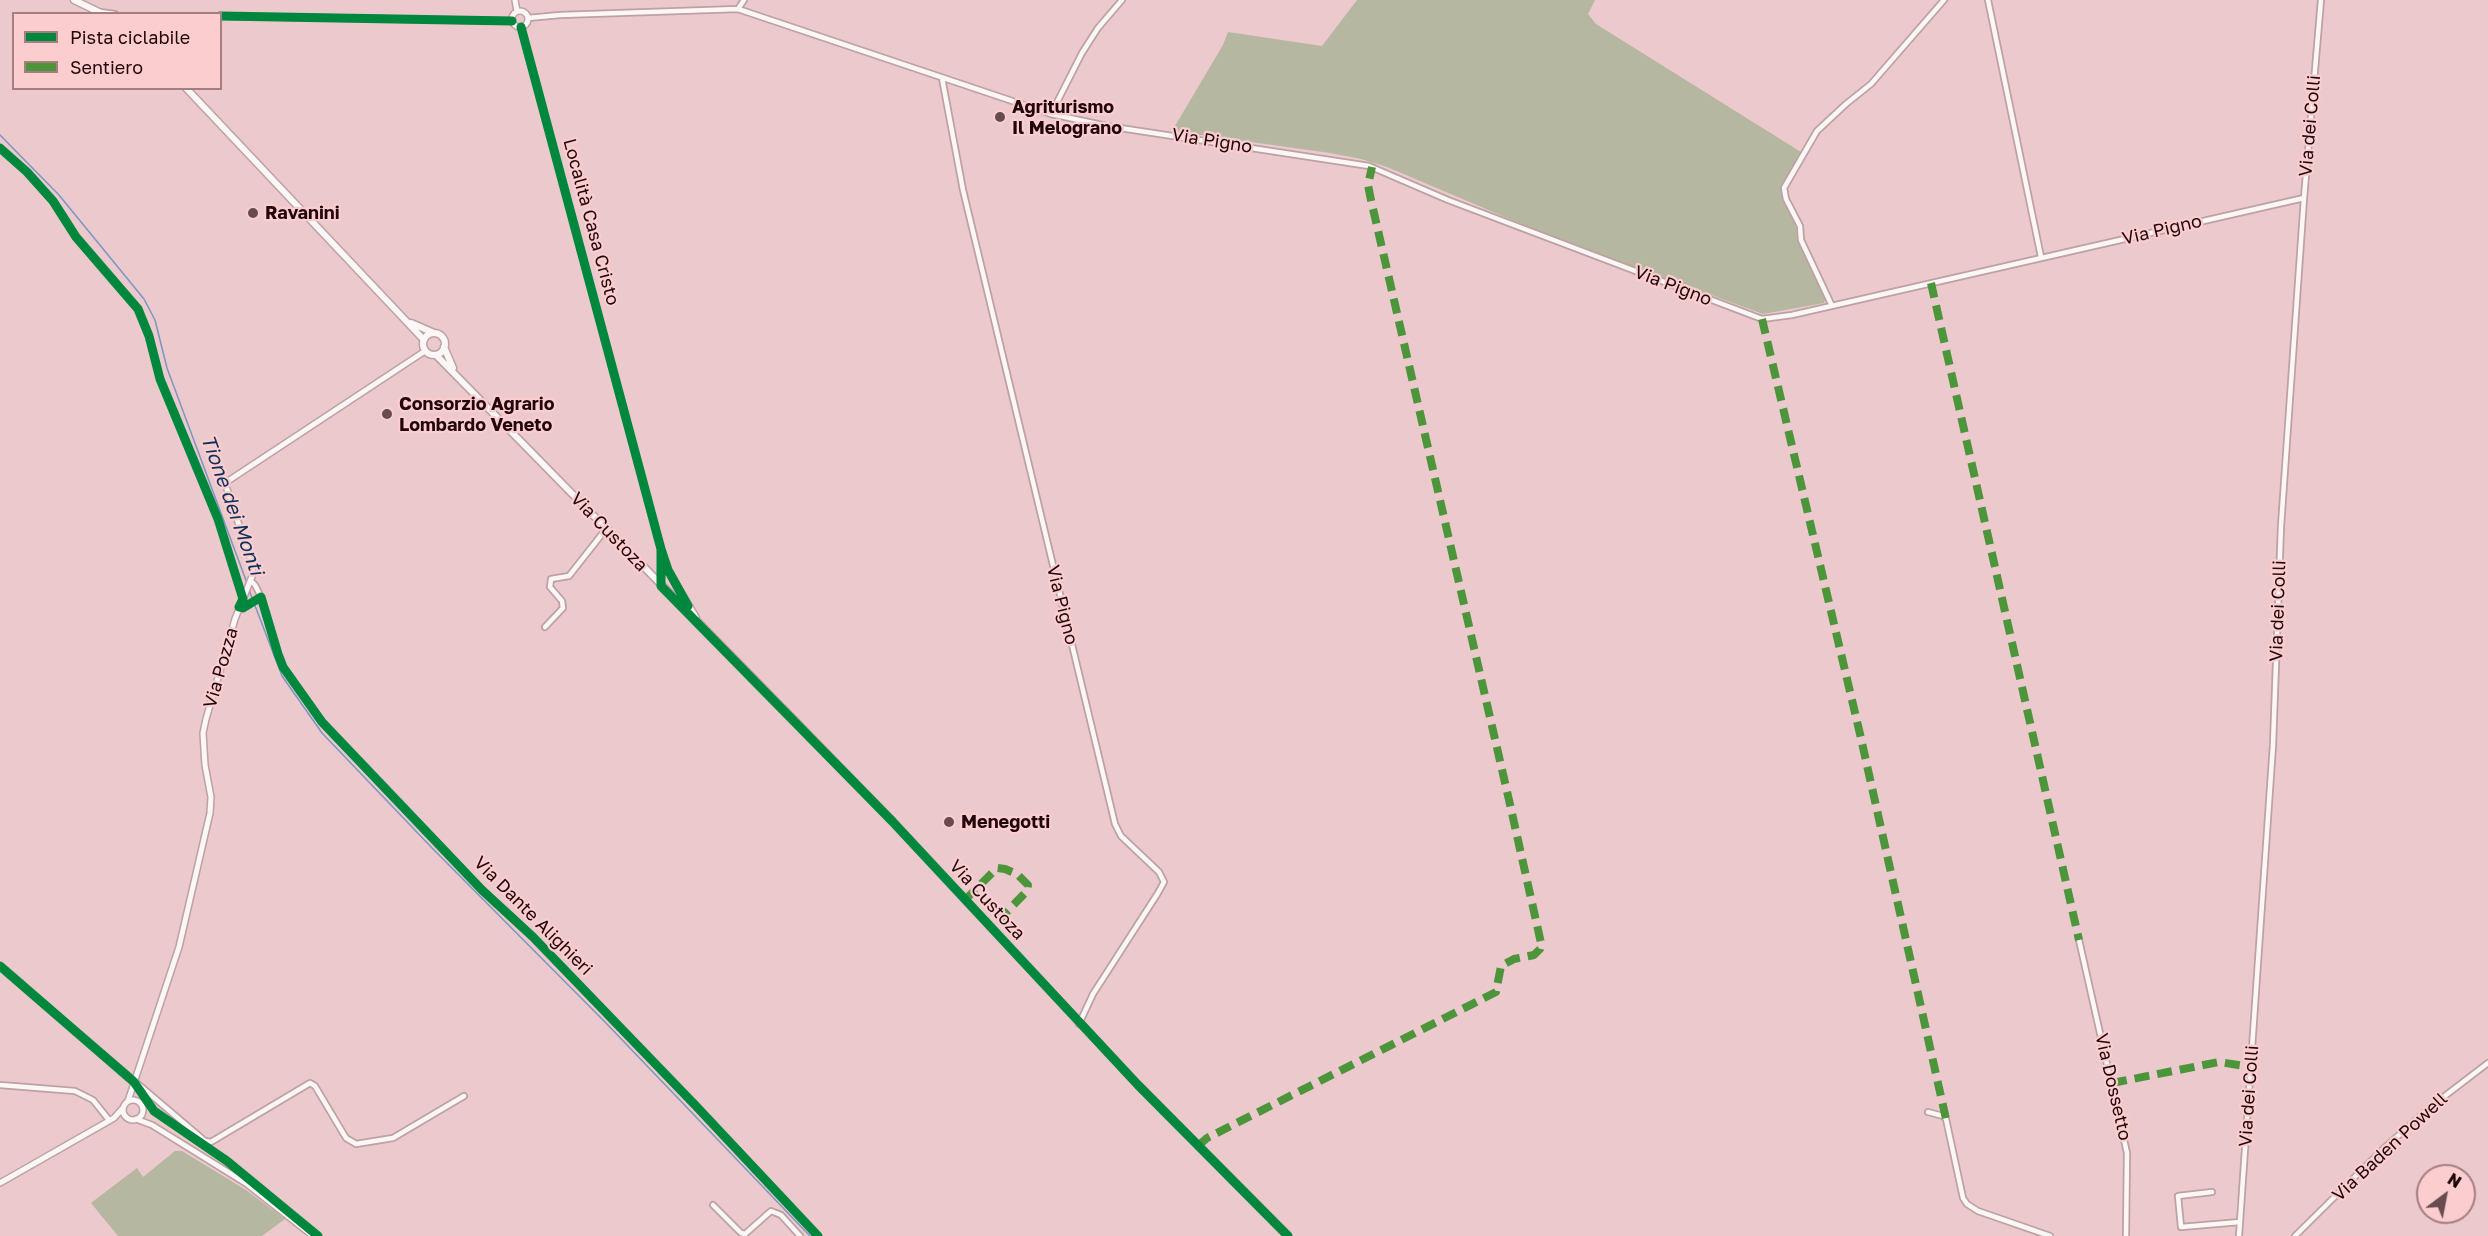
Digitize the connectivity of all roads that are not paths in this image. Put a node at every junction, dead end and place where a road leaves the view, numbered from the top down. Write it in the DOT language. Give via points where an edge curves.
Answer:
graph roads {
  1 [pos="74,0"];
  2 [pos="515,0"];
  3 [pos="744,0"];
  4 [pos="1122,0"];
  5 [pos="1944,0"];
  6 [pos="1988,0"];
  7 [pos="2321,0"];
  8 [pos="738,9"];
  9 [pos="517,11"];
  10 [pos="101,12"];
  11 [pos="222,16"];
  12 [pos="528,18"];
  13 [pos="512,21"];
  14 [pos="521,27"];
  15 [pos="942,78"];
  16 [pos="188,90"];
  17 [pos="1051,114"];
  18 [pos="2304,198"];
  19 [pos="2041,257"];
  20 [pos="1832,306"];
  21 [pos="405,319"];
  22 [pos="435,334"];
  23 [pos="424,340"];
  24 [pos="444,346"];
  25 [pos="425,351"];
  26 [pos="436,355"];
  27 [pos="454,372"];
  28 [pos="606,530"];
  29 [pos="661,549"];
  30 [pos="661,559"];
  31 [pos="668,570"];
  32 [pos="646,571"];
  33 [pos="250,583"];
  34 [pos="661,586"];
  35 [pos="545,627"];
  36 [pos="708,633"];
  37 [pos="2079,940"];
  38 [pos="11,976"];
  39 [pos="1079,1024"];
  40 [pos="2488,1063"];
  41 [pos="134,1082"];
  42 [pos="0,1085"];
  43 [pos="133,1089"];
  44 [pos="464,1096"];
  45 [pos="128,1101"];
  46 [pos="139,1101"];
  47 [pos="123,1108"];
  48 [pos="143,1112"];
  49 [pos="1928,1112"];
  50 [pos="111,1119"];
  51 [pos="128,1119"];
  52 [pos="136,1119"];
  53 [pos="152,1125"];
  54 [pos="0,1184"];
  55 [pos="2212,1192"];
  56 [pos="713,1205"];
  57 [pos="2240,1222"];
  58 [pos="313,1236"];
  59 [pos="800,1236"];
  60 [pos="818,1236"];
  61 [pos="1288,1236"];
  62 [pos="2050,1236"];
  63 [pos="2126,1236"];
  64 [pos="2239,1236"];
  65 [pos="2295,1236"];
  1 -- 10 [label="main road"];
  2 -- 9 [label="street"];
  3 -- 8 [label="street"];
  4 -- 17 [label="street" via="1086,46"];
  5 -- 20 [label="street" via="1871,84 1817,131 1784,188"];
  6 -- 19 [label="street"];
  7 -- 18 [label="street, Via dei Colli"];
  8 -- 12 [label="street, Via Pigno"];
  8 -- 15 [label="street, Via Pigno"];
  9 -- 12 [label="street"];
  9 -- 13 [label="street"];
  11 -- 13 [label="street"];
  12 -- 14 [label="street"];
  13 -- 14 [label="street"];
  14 -- 29 [label="street, Località Casa Cristo"];
  15 -- 17 [label="street, Via Pigno"];
  15 -- 39 [label="street, Via Pigno" via="963,190 1115,824 1121,836 1159,872 1164,882 1093,994"];
  16 -- 21 [label="main road, Via Custoza"];
  17 -- 20 [label="street, Via Pigno" via="1369,166 1762,319"];
  18 -- 19 [label="street, Via Pigno"];
  18 -- 57 [label="street, Via dei Colli" via="2281,526 2273,745"];
  19 -- 20 [label="street, Via Pigno"];
  21 -- 22 [label="main road, Via Custoza"];
  21 -- 23 [label="main road, Via Custoza"];
  22 -- 23 [label="main road"];
  22 -- 24 [label="main road, Via Custoza" via="442,338"];
  23 -- 25 [label="main road"];
  24 -- 26 [label="main road"];
  24 -- 27 [label="main road, Via Custoza"];
  25 -- 26 [label="main road, Via Custoza"];
  25 -- 33 [label="street" via="227,481 225,486 251,561"];
  26 -- 27 [label="main road, Via Custoza"];
  27 -- 28 [label="main road, Via Custoza"];
  28 -- 32 [label="main road, Via Custoza"];
  28 -- 35 [label="street" via="569,576 551,579 550,587 563,608"];
  29 -- 30 [label="street"];
  29 -- 31 [label="street"];
  30 -- 32 [label="street"];
  30 -- 34 [label="street"];
  31 -- 34 [label="street" via="669,579"];
  31 -- 36 [label="street"];
  32 -- 34 [label="main road, Via Custoza"];
  33 -- 41 [label="street, Via Pozza" via="203,732 211,797 205,838 179,947"];
  33 -- 60 [label="street, Via Dante Alighieri" via="261,597 284,667 322,722"];
  34 -- 36 [label="main road, Via Custoza"];
  36 -- 39 [label="main road, Via Custoza" via="892,821"];
  37 -- 63 [label="street, Via Dossetto" via="2127,1153"];
  38 -- 41 [label="street"];
  39 -- 61 [label="main road, Via Custoza"];
  40 -- 65 [label="street, Via Baden Powell" via="2433,1104"];
  41 -- 43 [label="street, Via Pozza"];
  41 -- 44 [label="street" via="195,1134 211,1142 310,1083 346,1138 356,1144 393,1138"];
  42 -- 50 [label="street" via="75,1091 93,1100"];
  43 -- 45 [label="street, Via Pozza"];
  43 -- 46 [label="street"];
  45 -- 46 [label="street"];
  45 -- 47 [label="street"];
  46 -- 48 [label="street"];
  47 -- 50 [label="street"];
  47 -- 51 [label="street"];
  48 -- 52 [label="street"];
  48 -- 53 [label="street"];
  49 -- 62 [label="street" via="1946,1119 1967,1204"];
  50 -- 51 [label="street"];
  50 -- 54 [label="street"];
  51 -- 52 [label="street"];
  52 -- 53 [label="street"];
  53 -- 58 [label="street" via="248,1184"];
  55 -- 57 [label="street" via="2178,1196 2181,1227"];
  56 -- 59 [label="street" via="741,1233 745,1234 771,1211 781,1215"];
  57 -- 64 [label="street, Via dei Colli"];
}
